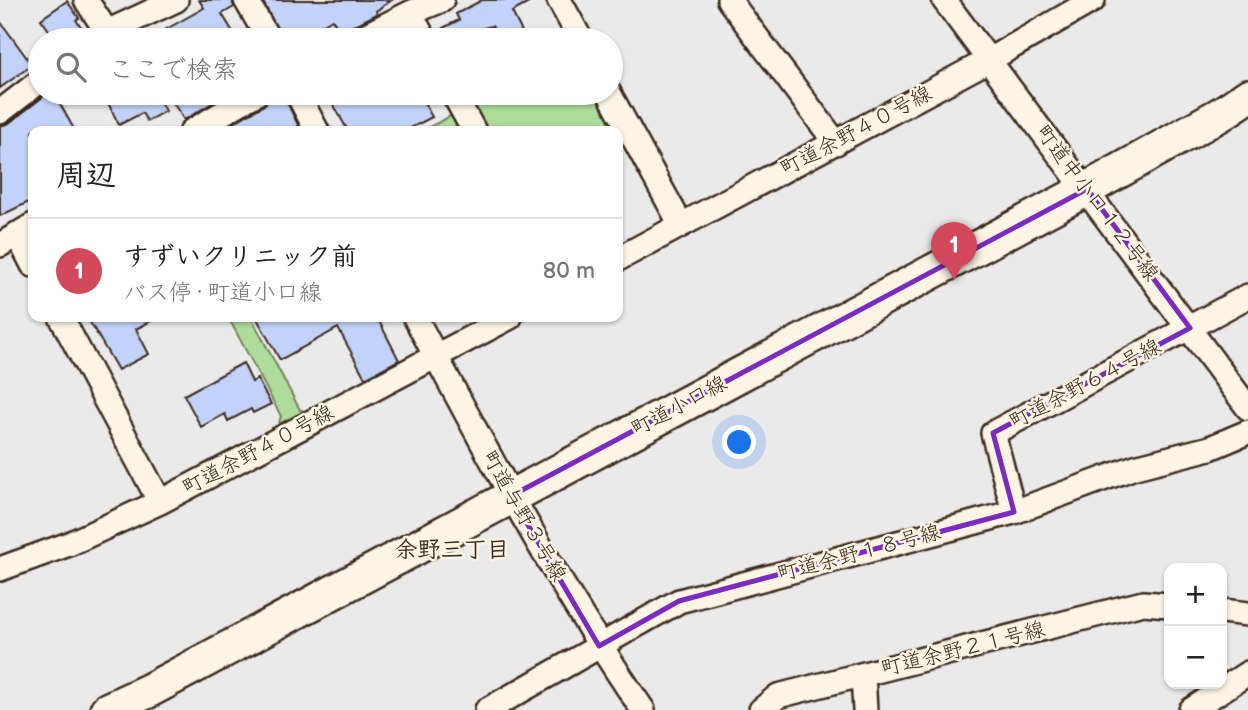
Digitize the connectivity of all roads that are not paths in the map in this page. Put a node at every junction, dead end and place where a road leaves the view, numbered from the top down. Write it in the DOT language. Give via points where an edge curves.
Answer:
graph roads {
  1 [pos="86,0"];
  2 [pos="176,0"];
  3 [pos="246,0"];
  4 [pos="442,0"];
  5 [pos="559,0"];
  6 [pos="729,0"];
  7 [pos="944,0"];
  8 [pos="1093,0"];
  9 [pos="410,13"];
  10 [pos="98,28"];
  11 [pos="120,28"];
  12 [pos="262,28"];
  13 [pos="380,28"];
  14 [pos="418,28"];
  15 [pos="574,28"];
  16 [pos="989,60"];
  17 [pos="28,90"];
  18 [pos="1248,96"];
  19 [pos="236,105"];
  20 [pos="303,105"];
  21 [pos="460,105"];
  22 [pos="616,105"];
  23 [pos="0,112"];
  24 [pos="201,126"];
  25 [pos="314,126"];
  26 [pos="471,126"];
  27 [pos="836,143"];
  28 [pos="1087,189"];
  29 [pos="681,225"];
  30 [pos="17,235"];
  31 [pos="28,256"];
  32 [pos="623,256"];
  33 [pos="1248,296"];
  34 [pos="64,322"];
  35 [pos="418,322"];
  36 [pos="501,322"];
  37 [pos="1189,328"];
  38 [pos="436,356"];
  39 [pos="1248,408"];
  40 [pos="1248,432"];
  41 [pos="511,496"];
  42 [pos="160,502"];
  43 [pos="1014,512"];
  44 [pos="0,569"];
  45 [pos="1164,605"];
  46 [pos="1227,612"];
  47 [pos="1248,614"];
  48 [pos="599,646"];
  49 [pos="1248,673"];
  50 [pos="863,675"];
  51 [pos="107,710"];
  52 [pos="487,710"];
  53 [pos="643,710"];
  54 [pos="761,710"];
  55 [pos="865,710"];
  56 [pos="1191,710"];
  1 -- 10 [label="street"];
  2 -- 11 [label="street"];
  3 -- 12 [label="street"];
  4 -- 9 [label="street"];
  5 -- 15 [label="street"];
  6 -- 27 [label="street"];
  7 -- 16 [label="street, 町道中小口１２号線"];
  8 -- 16 [label="street, 町道余野４０号線"];
  9 -- 13 [label="street"];
  9 -- 14 [label="street"];
  16 -- 27 [label="street, 町道余野４０号線"];
  16 -- 28 [label="street, 町道中小口１２号線"];
  17 -- 23 [label="street"];
  18 -- 28 [label="street, 町道小口線"];
  19 -- 24 [label="street"];
  20 -- 25 [label="street"];
  21 -- 26 [label="street"];
  22 -- 29 [label="street"];
  27 -- 29 [label="street, 町道余野４０号線"];
  28 -- 37 [label="street, 町道中小口１２号線"];
  28 -- 41 [label="street, 町道小口線"];
  29 -- 32 [label="street, 町道余野４０号線"];
  30 -- 31 [label="street"];
  33 -- 37 [label="street, 町道余野６４号線"];
  34 -- 42 [label="street"];
  35 -- 38 [label="street, 町道与野３号線"];
  36 -- 38 [label="street, 町道余野４０号線"];
  37 -- 39 [label="street, 町道中小口１２号線"];
  37 -- 43 [label="street, 町道余野６４号線" via="993,433"];
  38 -- 41 [label="street, 町道与野３号線"];
  38 -- 42 [label="street, 町道余野４０号線"];
  40 -- 43 [label="street, 町道余野１８号線"];
  41 -- 48 [label="street, 町道与野３号線"];
  41 -- 51 [label="street, 町道小口線"];
  42 -- 44 [label="street, 町道余野４０号線" via="69,544"];
  43 -- 48 [label="street, 町道余野１８号線" via="679,601"];
  45 -- 50 [label="street, 町道余野２１号線" via="1143,603"];
  46 -- 47 [label="street"];
  48 -- 52 [label="street, 町道余野１８号線"];
  48 -- 53 [label="street, 町道与野３号線"];
  49 -- 56 [label="street"];
  50 -- 54 [label="street, 町道余野２１号線" via="778,696"];
  50 -- 55 [label="street"];
}
